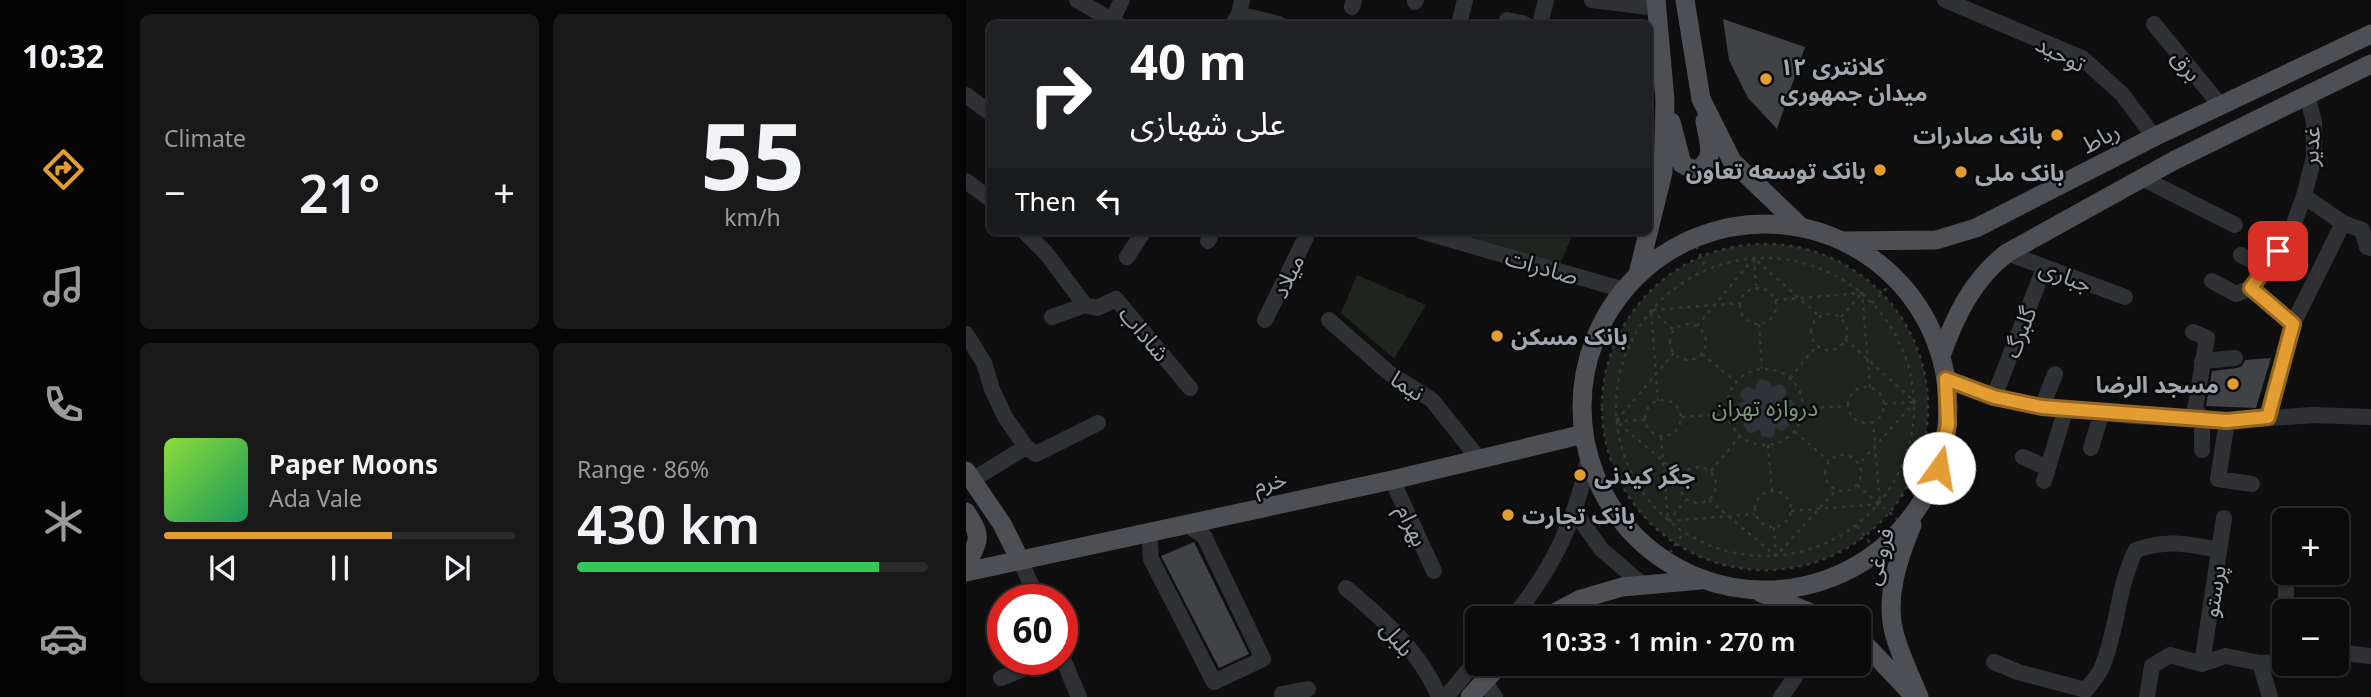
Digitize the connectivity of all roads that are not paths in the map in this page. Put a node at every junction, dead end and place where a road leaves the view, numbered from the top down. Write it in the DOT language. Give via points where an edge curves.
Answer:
graph roads {
  1 [pos="1077,0"];
  2 [pos="1122,0"];
  3 [pos="1465,0"];
  4 [pos="1546,0"];
  5 [pos="1592,0"];
  6 [pos="1685,0"];
  7 [pos="1945,0"];
  8 [pos="1656,4"];
  9 [pos="1238,13"];
  10 [pos="1108,21"];
  11 [pos="1114,21"];
  12 [pos="1268,21"];
  13 [pos="1461,21"];
  14 [pos="1541,21"];
  15 [pos="2154,24"];
  16 [pos="2371,34"];
  17 [pos="2371,64"];
  18 [pos="966,95"];
  19 [pos="2307,95"];
  20 [pos="1701,99"];
  21 [pos="1665,100"];
  22 [pos="2220,105"];
  23 [pos="987,111"];
  24 [pos="2154,136"];
  25 [pos="2141,178"];
  26 [pos="966,181"];
  27 [pos="2304,196"];
  28 [pos="987,197"];
  29 [pos="1652,217"];
  30 [pos="2343,223"];
  31 [pos="2235,225"];
  32 [pos="1801,227"];
  33 [pos="1028,235"];
  34 [pos="1141,235"];
  35 [pos="1307,235"];
  36 [pos="1435,235"];
  37 [pos="1648,235"];
  38 [pos="1843,241"];
  39 [pos="2371,248"];
  40 [pos="2007,253"];
  41 [pos="2241,256"];
  42 [pos="1127,257"];
  43 [pos="2044,268"];
  44 [pos="2266,268"];
  45 [pos="1638,274"];
  46 [pos="2212,281"];
  47 [pos="2251,288"];
  48 [pos="1623,290"];
  49 [pos="2125,298"];
  50 [pos="1085,305"];
  51 [pos="1052,317"];
  52 [pos="1265,320"];
  53 [pos="1329,320"];
  54 [pos="2293,324"];
  55 [pos="2193,332"];
  56 [pos="966,334"];
  57 [pos="1941,356"];
  58 [pos="2235,358"];
  59 [pos="2202,361"];
  60 [pos="2055,374"];
  61 [pos="1946,379"];
  62 [pos="1190,388"];
  63 [pos="1994,397"];
  64 [pos="2042,407"];
  65 [pos="2066,408"];
  66 [pos="2102,412"];
  67 [pos="2268,417"];
  68 [pos="2371,417"];
  69 [pos="2203,418"];
  70 [pos="2227,421"];
  71 [pos="1098,423"];
  72 [pos="1584,434"];
  73 [pos="1026,447"];
  74 [pos="2091,447"];
  75 [pos="2203,450"];
  76 [pos="1589,455"];
  77 [pos="2023,457"];
  78 [pos="1478,458"];
  79 [pos="969,475"];
  80 [pos="1392,480"];
  81 [pos="2252,484"];
  82 [pos="1919,508"];
  83 [pos="966,512"];
  84 [pos="1575,512"];
  85 [pos="2224,518"];
  86 [pos="1002,524"];
  87 [pos="1186,524"];
  88 [pos="978,531"];
  89 [pos="1149,532"];
  90 [pos="2219,551"];
  91 [pos="1020,560"];
  92 [pos="966,566"];
  93 [pos="992,566"];
  94 [pos="1434,571"];
  95 [pos="966,572"];
  96 [pos="1706,580"];
  97 [pos="1031,584"];
  98 [pos="1643,585"];
  99 [pos="1346,589"];
  100 [pos="1750,589"];
  101 [pos="1522,606"];
  102 [pos="1568,606"];
  103 [pos="1793,606"];
  104 [pos="1897,640"];
  105 [pos="1871,645"];
  106 [pos="1871,650"];
  107 [pos="2349,653"];
  108 [pos="2371,656"];
  109 [pos="1994,662"];
  110 [pos="2272,662"];
  111 [pos="2260,663"];
  112 [pos="2202,664"];
  113 [pos="1465,674"];
  114 [pos="1008,675"];
  115 [pos="1070,675"];
  116 [pos="1796,676"];
  117 [pos="1001,678"];
  118 [pos="1308,689"];
  119 [pos="1489,689"];
  120 [pos="1079,697"];
  121 [pos="1284,697"];
  122 [pos="1439,697"];
  123 [pos="1446,697"];
  124 [pos="1470,697"];
  125 [pos="1781,697"];
  126 [pos="1917,697"];
  127 [pos="2147,697"];
  128 [pos="2270,697"];
  1 -- 10 [label="street"];
  2 -- 11 [label="street"];
  3 -- 13 [label="street"];
  4 -- 14 [label="street"];
  5 -- 8 [label="street"];
  6 -- 20 [label="main road"];
  7 -- 24 [label="street, توحید" via="2082,58 2122,94"];
  8 -- 21 [label="main road"];
  9 -- 12 [label="street"];
  15 -- 22 [label="street, برق"];
  16 -- 22 [label="main road, رباط"];
  17 -- 19 [label="main road"];
  18 -- 23 [label="street"];
  19 -- 25 [label="main road"];
  19 -- 27 [label="street, غدیر" via="2314,122 2314,157"];
  20 -- 21 [label="main road" via="1711,156 1695,171 1682,164"];
  20 -- 32 [label="main road" via="1732,161"];
  21 -- 29 [label="main road" via="1663,172"];
  22 -- 24 [label="main road, رباط"];
  24 -- 38 [label="main road, رباط" via="1976,228 1936,240"];
  25 -- 31 [label="street"];
  25 -- 40 [label="main road"];
  26 -- 28 [label="street"];
  27 -- 30 [label="street, غدیر"];
  27 -- 44 [label="street, غدیر" via="2290,233"];
  30 -- 39 [label="street, غدیر" via="2362,230"];
  30 -- 54 [label="street"];
  32 -- 38 [label="main road"];
  32 -- 45 [label="main road" via="1735,226 1693,238"];
  33 -- 50 [label="street"];
  34 -- 42 [label="street"];
  35 -- 52 [label="street, میلاد"];
  36 -- 48 [label="street, صادرات"];
  37 -- 45 [label="main road"];
  38 -- 57 [label="main road" via="1896,279 1924,315"];
  40 -- 43 [label="street, جباری"];
  40 -- 57 [label="main road" via="1989,266 1967,296"];
  41 -- 44 [label="street"];
  43 -- 49 [label="street, جباری"];
  43 -- 63 [label="street, گلبرگ"];
  44 -- 47 [label="street, غدیر"];
  45 -- 48 [label="main road"];
  46 -- 47 [label="street" via="2236,294"];
  47 -- 54 [label="street"];
  48 -- 72 [label="main road" via="1591,347 1583,390"];
  50 -- 51 [label="street, شاداب"];
  50 -- 62 [label="street, شاداب" via="1097,308 1116,299"];
  53 -- 78 [label="street, نیما" via="1389,373 1432,400"];
  54 -- 67 [label="street"];
  55 -- 59 [label="street" via="2207,338"];
  56 -- 73 [label="street" via="985,363 1005,417"];
  57 -- 61 [label="main road"];
  58 -- 59 [label="street"];
  59 -- 69 [label="street" via="2196,409"];
  60 -- 64 [label="street"];
  61 -- 63 [label="street"];
  61 -- 82 [label="main road" via="1945,446"];
  63 -- 64 [label="street"];
  64 -- 65 [label="street"];
  65 -- 66 [label="street"];
  65 -- 77 [label="street" via="2046,475"];
  66 -- 69 [label="street"];
  66 -- 74 [label="street"];
  67 -- 68 [label="street"];
  67 -- 70 [label="street"];
  69 -- 70 [label="street"];
  69 -- 75 [label="street"];
  70 -- 81 [label="street" via="2218,479"];
  71 -- 73 [label="street" via="1036,454"];
  72 -- 76 [label="main road"];
  72 -- 78 [label="main road, خرم"];
  73 -- 79 [label="street"];
  76 -- 84 [label="street"];
  76 -- 96 [label="main road" via="1617,514 1639,539 1665,560"];
  78 -- 80 [label="main road, خرم"];
  79 -- 86 [label="main road"];
  80 -- 87 [label="main road, خرم"];
  80 -- 94 [label="street, بهرام"];
  82 -- 100 [label="main road" via="1859,565 1795,588"];
  82 -- 104 [label="main road, فروغی" via="1898,557 1891,603"];
  83 -- 88 [label="main road"];
  84 -- 98 [label="street" via="1601,549"];
  84 -- 101 [label="street" via="1556,556"];
  85 -- 90 [label="street, پرستو"];
  86 -- 88 [label="main road" via="1002,534 994,541 984,539"];
  86 -- 91 [label="main road"];
  87 -- 89 [label="main road, خرم"];
  87 -- 89 [label="street" via="1204,536 1263,659 1213,682 1152,559"];
  88 -- 92 [label="main road"];
  88 -- 93 [label="main road"];
  89 -- 91 [label="main road, خرم"];
  90 -- 109 [label="street" via="2184,543 2156,543 2136,550 2125,572 2101,670 2086,690"];
  90 -- 112 [label="street, پرستو"];
  91 -- 93 [label="main road, خرم"];
  91 -- 97 [label="street"];
  93 -- 95 [label="main road, خرم"];
  96 -- 98 [label="main road"];
  96 -- 100 [label="main road"];
  98 -- 102 [label="main road" via="1622,587"];
  99 -- 122 [label="street, بلبل" via="1405,644"];
  100 -- 103 [label="main road"];
  104 -- 105 [label="main road" via="1885,638"];
  104 -- 126 [label="main road, فروغی"];
  106 -- 126 [label="main road, فروغی"];
  107 -- 108 [label="street"];
  110 -- 111 [label="street"];
  111 -- 112 [label="street" via="2225,656"];
  111 -- 128 [label="street"];
  112 -- 127 [label="street" via="2170,655 2152,666"];
  113 -- 123 [label="street"];
  114 -- 117 [label="street"];
  115 -- 120 [label="street"];
  116 -- 125 [label="street"];
  118 -- 121 [label="street" via="1282,694"];
  119 -- 124 [label="main road"];
}
